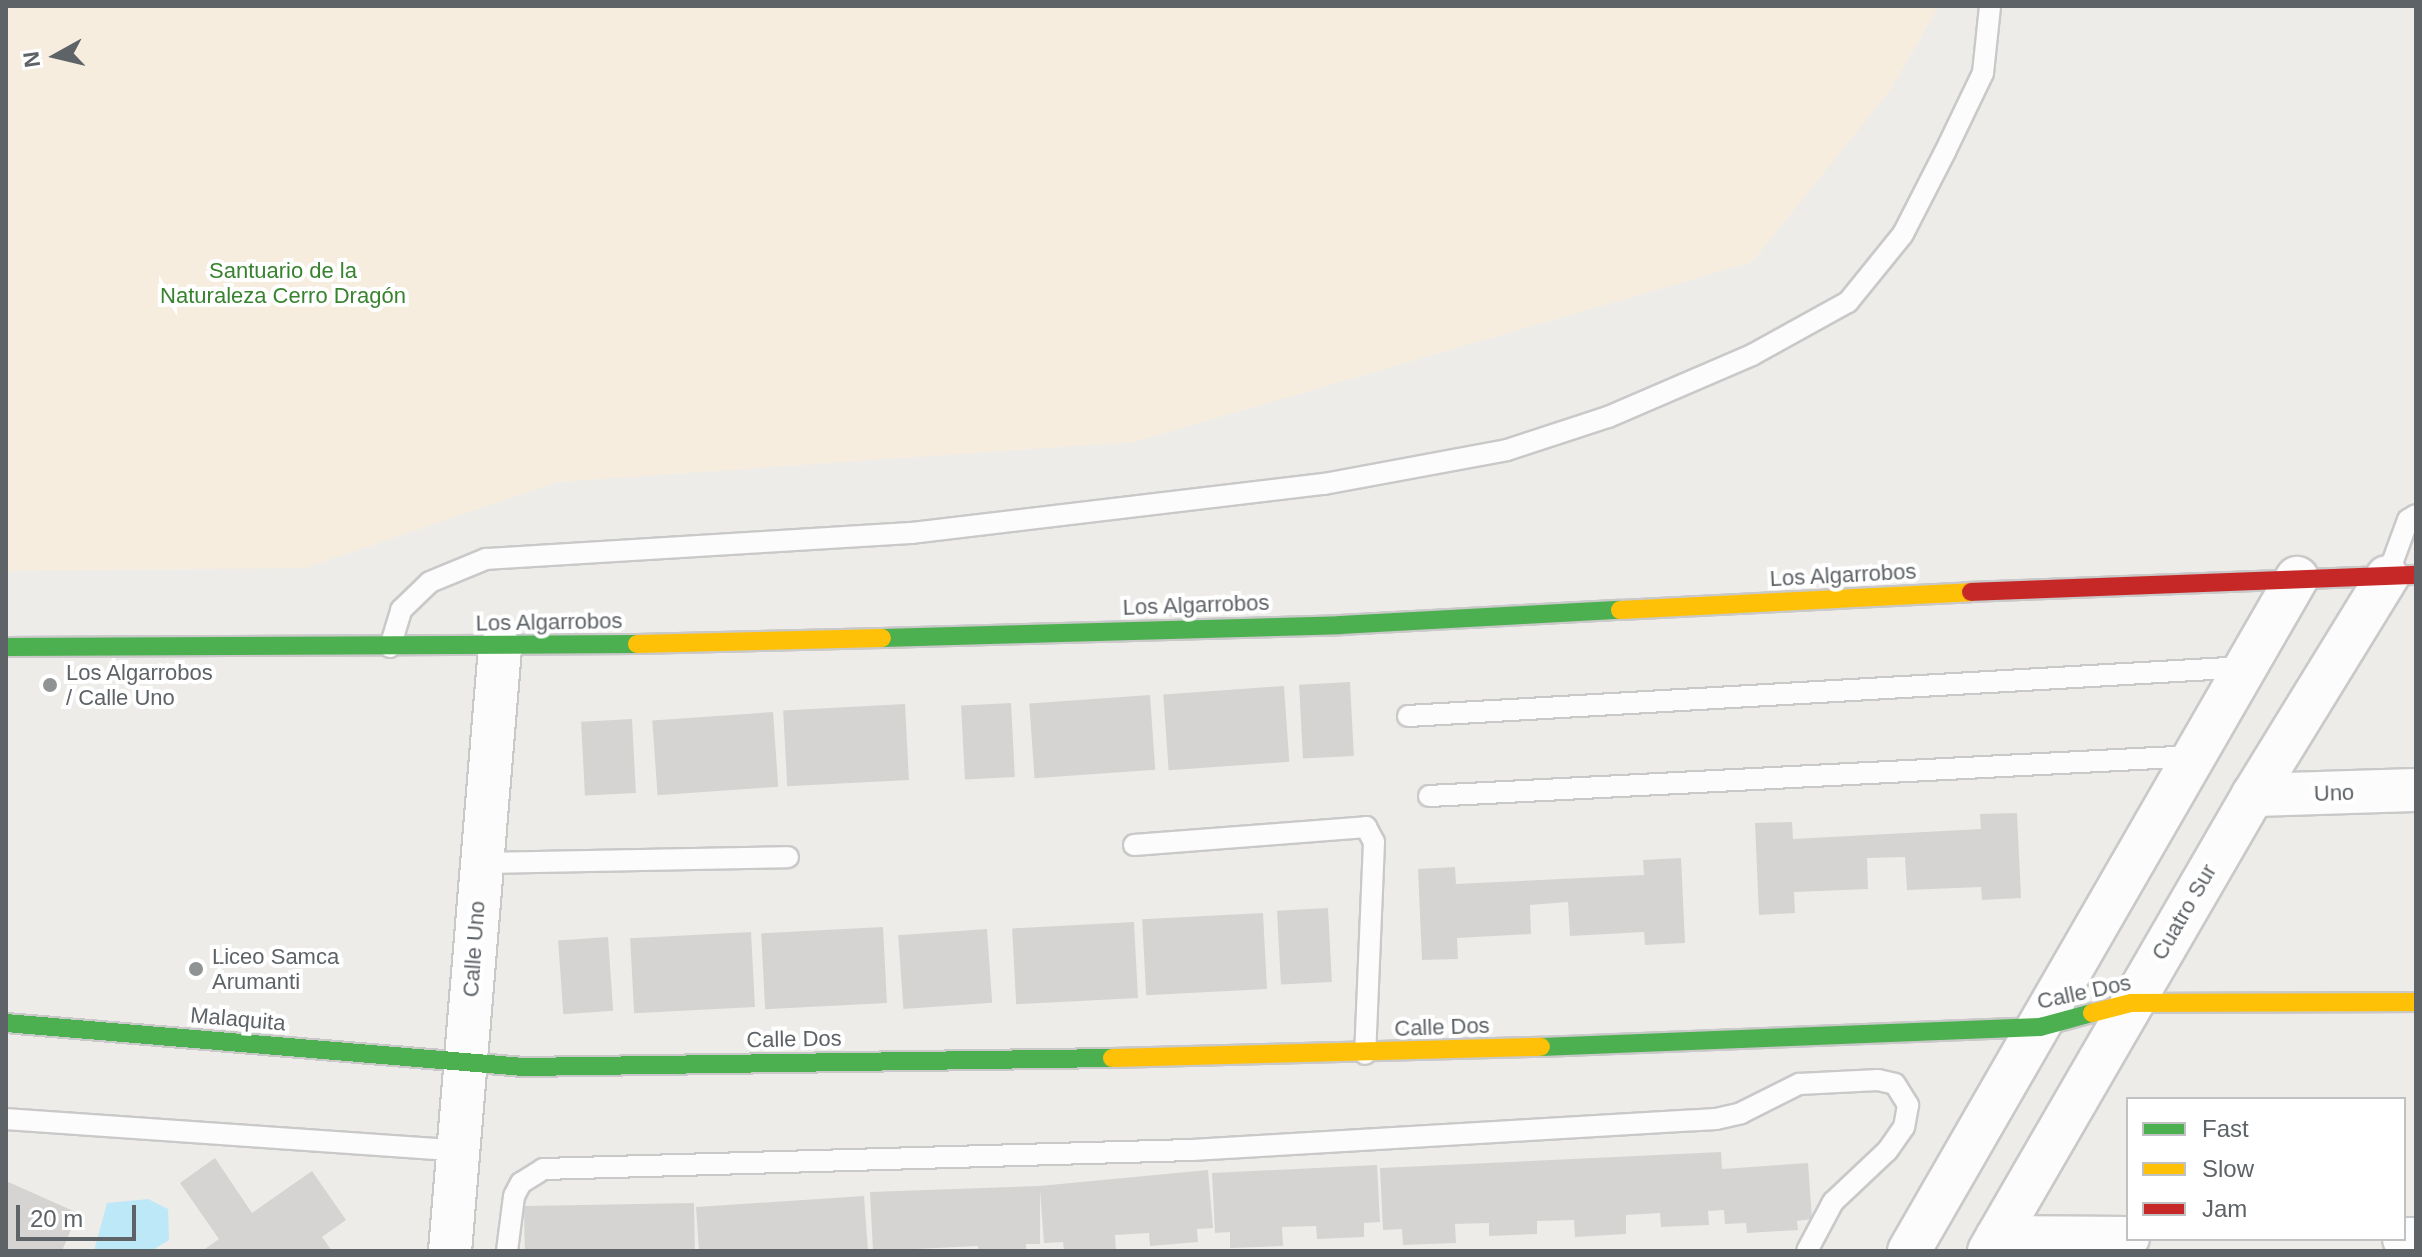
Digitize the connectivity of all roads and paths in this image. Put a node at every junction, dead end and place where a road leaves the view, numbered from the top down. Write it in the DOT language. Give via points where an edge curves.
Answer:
graph roads {
  1 [pos="1990,6"];
  2 [pos="2416,515"];
  3 [pos="2402,576"];
  4 [pos="2297,578"];
  5 [pos="6,647"];
  6 [pos="390,647"];
  7 [pos="500,648"];
  8 [pos="2245,667"];
  9 [pos="1408,716"];
  10 [pos="2195,756"];
  11 [pos="2416,790"];
  12 [pos="2253,795"];
  13 [pos="1429,796"];
  14 [pos="1134,845"];
  15 [pos="788,857"];
  16 [pos="481,863"];
  17 [pos="2416,1002"];
  18 [pos="2131,1003"];
  19 [pos="6,1023"];
  20 [pos="2040,1027"];
  21 [pos="1365,1054"];
  22 [pos="466,1062"];
  23 [pos="6,1119"];
  24 [pos="458,1151"];
  25 [pos="2126,1238"];
  26 [pos="1993,1244"];
  27 [pos="450,1251"];
  28 [pos="507,1251"];
  29 [pos="1807,1251"];
  30 [pos="1909,1251"];
  1 -- 6 [label="lane" via="1983,73 1903,234 1848,302 1752,355 1608,417 1507,450 1324,484 912,533 486,559 430,582 401,610"];
  2 -- 3 [label="lane" via="2408,520"];
  3 -- 4 [label="street, Los Algarrobos"];
  3 -- 12 [label="street, Cuatro Sur"];
  4 -- 7 [label="street, Los Algarrobos" via="1340,625"];
  4 -- 8 [label="street"];
  5 -- 6 [label="street, Los Algarrobos"];
  6 -- 7 [label="street, Los Algarrobos"];
  7 -- 16 [label="street, Calle Uno"];
  8 -- 9 [label="lane"];
  8 -- 10 [label="street"];
  10 -- 13 [label="lane"];
  10 -- 20 [label="street"];
  11 -- 12 [label="street, Uno"];
  12 -- 18 [label="street, Cuatro Sur"];
  14 -- 21 [label="lane" via="1366,827 1374,842"];
  15 -- 16 [label="lane"];
  16 -- 22 [label="street, Calle Uno"];
  17 -- 18 [label="street, Calle Dos"];
  18 -- 20 [label="street, Calle Dos"];
  18 -- 26 [label="street, Cuatro Sur"];
  19 -- 22 [label="street, Malaquita"];
  20 -- 21 [label="street, Calle Dos"];
  20 -- 30 [label="street"];
  21 -- 22 [label="street, Calle Dos" via="524,1067"];
  22 -- 24 [label="street, Calle Uno"];
  23 -- 24 [label="lane"];
  24 -- 27 [label="street, Calle Uno"];
  25 -- 26 [label="street"];
  28 -- 29 [label="lane" via="514,1196 521,1183 543,1169 1192,1150 1716,1119 1741,1113 1799,1084 1895,1084 1908,1105 1898,1138 1849,1182"];
}
